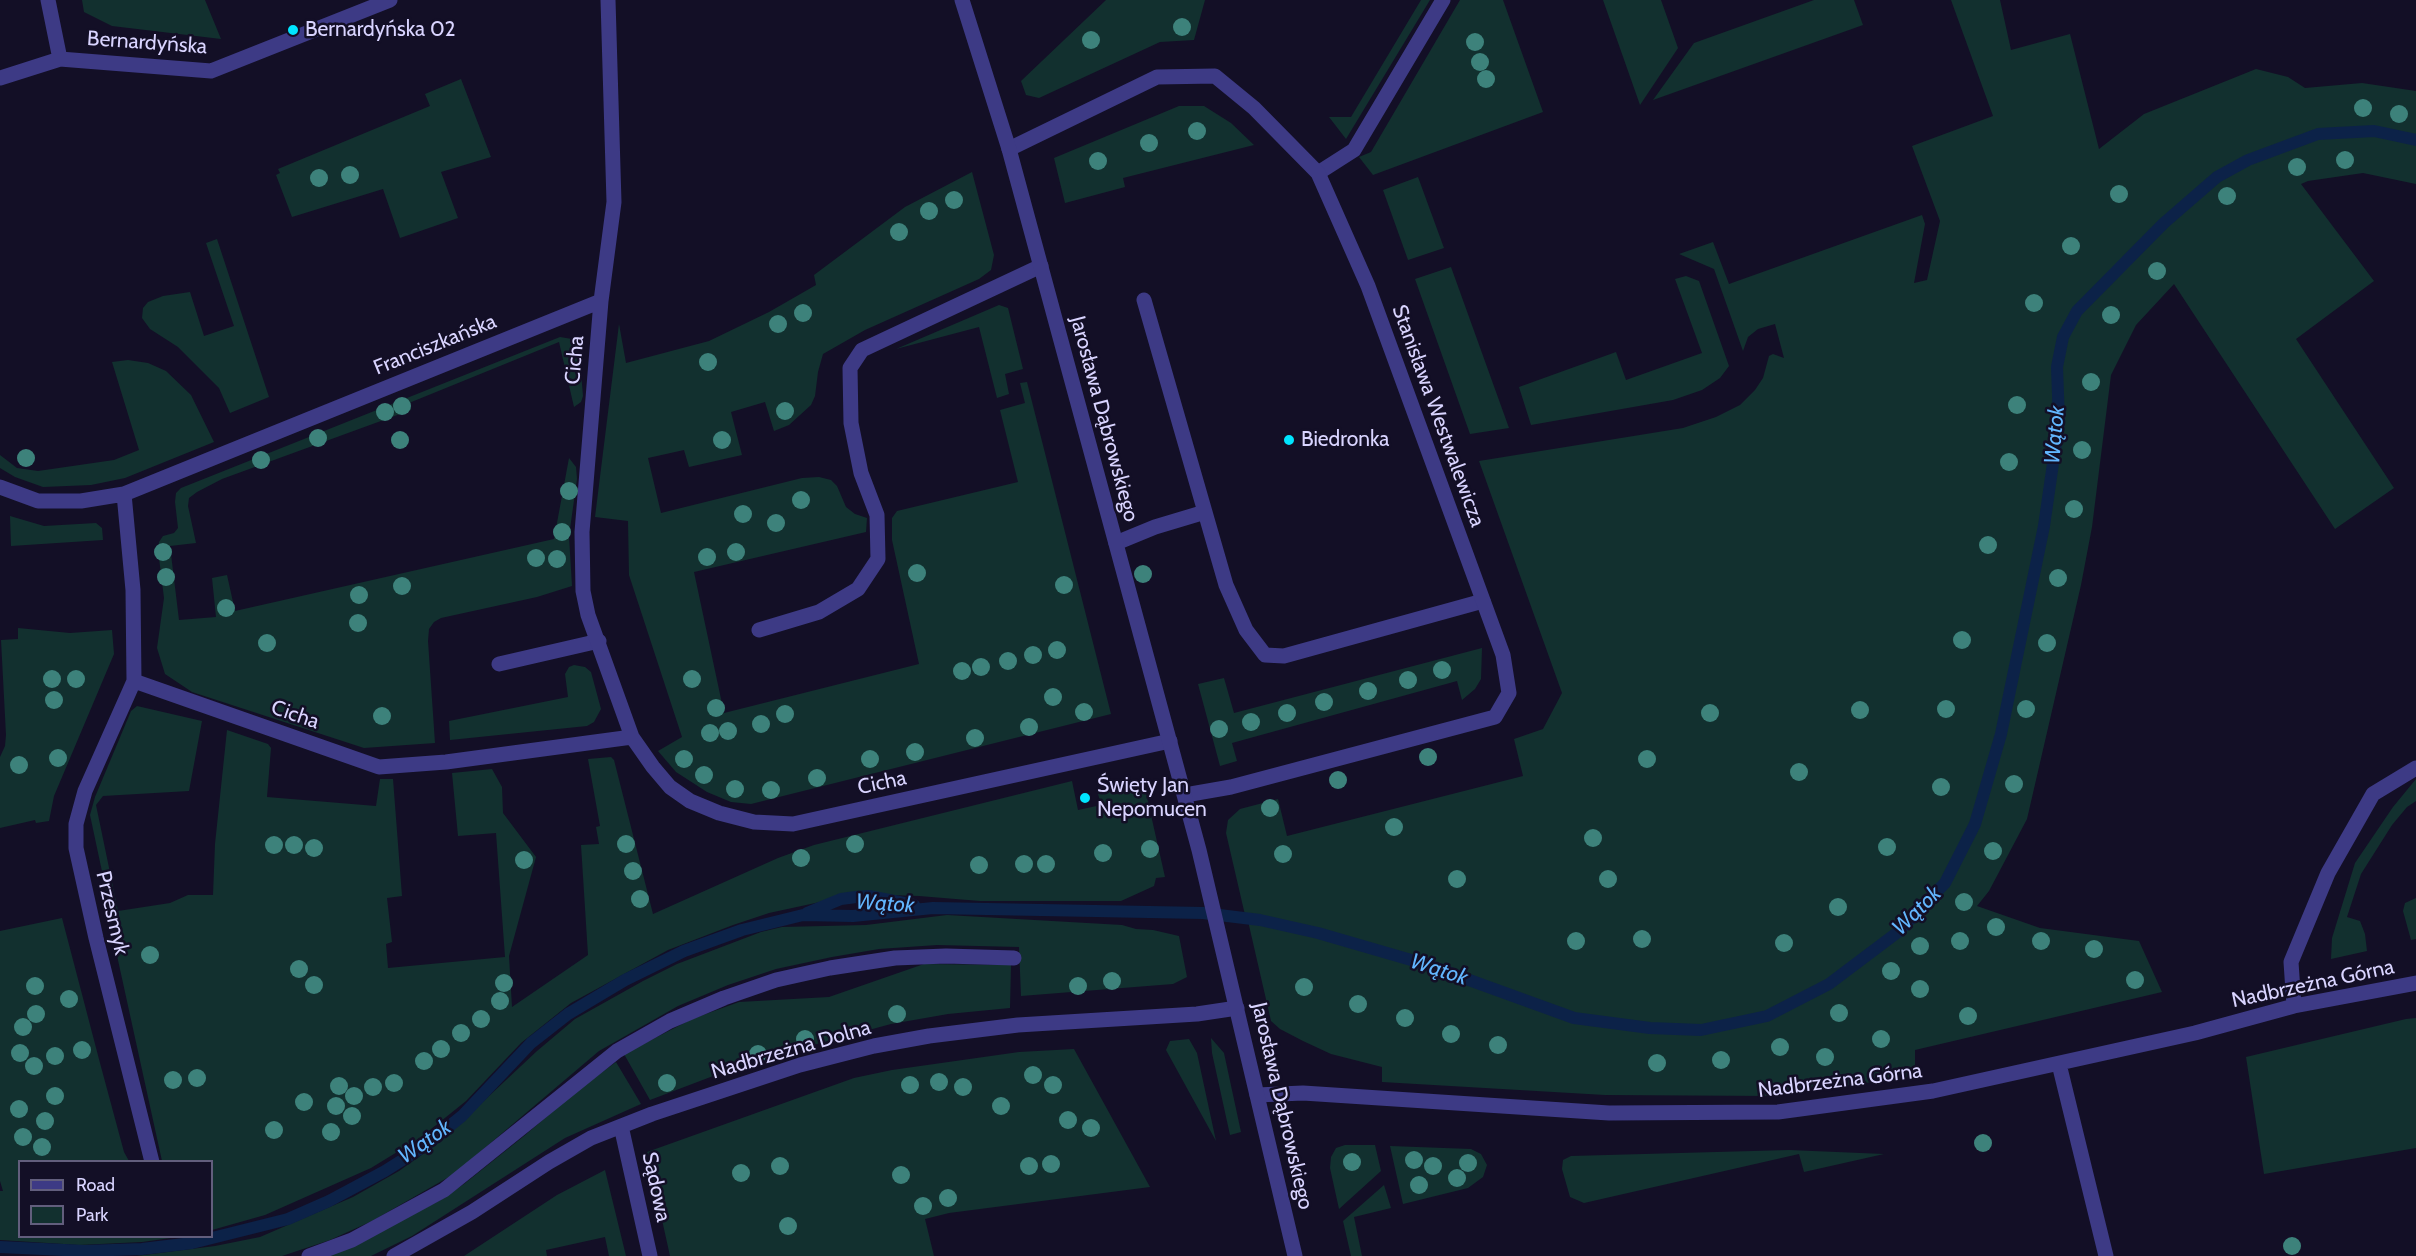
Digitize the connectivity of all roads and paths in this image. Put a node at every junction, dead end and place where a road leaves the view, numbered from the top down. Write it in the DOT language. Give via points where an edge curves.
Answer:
graph roads {
  1 [pos="48,0"];
  2 [pos="390,0"];
  3 [pos="608,0"];
  4 [pos="962,0"];
  5 [pos="1443,0"];
  6 [pos="60,59"];
  7 [pos="0,78"];
  8 [pos="1009,149"];
  9 [pos="1318,173"];
  10 [pos="1041,266"];
  11 [pos="1144,300"];
  12 [pos="601,301"];
  13 [pos="0,487"];
  14 [pos="124,494"];
  15 [pos="1205,512"];
  16 [pos="1116,543"];
  17 [pos="1483,602"];
  18 [pos="759,630"];
  19 [pos="598,642"];
  20 [pos="499,664"];
  21 [pos="134,681"];
  22 [pos="632,737"];
  23 [pos="1170,741"];
  24 [pos="2416,768"];
  25 [pos="1185,795"];
  26 [pos="1014,958"];
  27 [pos="2416,983"];
  28 [pos="2294,1006"];
  29 [pos="1237,1008"];
  30 [pos="2059,1064"];
  31 [pos="1257,1095"];
  32 [pos="621,1126"];
  33 [pos="152,1160"];
  34 [pos="309,1256"];
  35 [pos="394,1256"];
  36 [pos="650,1256"];
  37 [pos="1295,1256"];
  38 [pos="2106,1256"];
  1 -- 6 [label="street"];
  2 -- 6 [label="street, Bernardyńska" via="211,71"];
  3 -- 12 [label="street" via="614,202"];
  4 -- 8 [label="street, Jarosława Dąbrowskiego"];
  5 -- 9 [label="street" via="1354,150"];
  6 -- 7 [label="street, Bernardyńska"];
  8 -- 9 [label="street, Stanisława Westwalewicza" via="1157,77 1215,76 1254,108"];
  8 -- 10 [label="street, Jarosława Dąbrowskiego"];
  9 -- 17 [label="street, Stanisława Westwalewicza" via="1368,286"];
  10 -- 16 [label="street, Jarosława Dąbrowskiego"];
  10 -- 18 [label="street" via="862,350 850,368 851,423 861,473 877,514 878,559 858,589 819,612"];
  11 -- 15 [label="street"];
  12 -- 14 [label="street, Franciszkańska"];
  12 -- 19 [label="street, Cicha" via="582,532 583,591"];
  13 -- 14 [label="street, Franciszkańska" via="38,501 81,501"];
  14 -- 21 [label="street" via="133,590"];
  15 -- 16 [label="street"];
  15 -- 17 [label="street" via="1226,585 1246,630 1265,655 1284,656"];
  16 -- 23 [label="street, Jarosława Dąbrowskiego"];
  17 -- 25 [label="street, Stanisława Westwalewicza" via="1503,655 1509,693 1495,717 1231,787"];
  19 -- 20 [label="street"];
  19 -- 22 [label="street, Cicha"];
  21 -- 22 [label="street, Cicha" via="379,767"];
  21 -- 33 [label="street, Przesmyk" via="85,791 76,824 76,848"];
  22 -- 23 [label="street, Cicha" via="670,787 690,801 754,822 793,824"];
  23 -- 25 [label="street, Jarosława Dąbrowskiego"];
  24 -- 28 [label="street" via="2373,794 2328,873 2291,962"];
  25 -- 29 [label="street, Jarosława Dąbrowskiego"];
  26 -- 34 [label="street" via="895,958 776,980 724,998 670,1021 617,1051 444,1190 352,1239"];
  27 -- 28 [label="street, Nadbrzeżna Górna"];
  28 -- 30 [label="street, Nadbrzeżna Górna"];
  29 -- 31 [label="street, Jarosława Dąbrowskiego"];
  29 -- 32 [label="street, Nadbrzeżna Dolna" via="918,1038 800,1065"];
  30 -- 31 [label="street, Nadbrzeżna Górna" via="1933,1091 1778,1112 1609,1113 1303,1094"];
  30 -- 38 [label="street"];
  31 -- 37 [label="street, Jarosława Dąbrowskiego"];
  32 -- 35 [label="street, Nadbrzeżna Dolna" via="549,1162"];
  32 -- 36 [label="street, Sądowa"];
}
